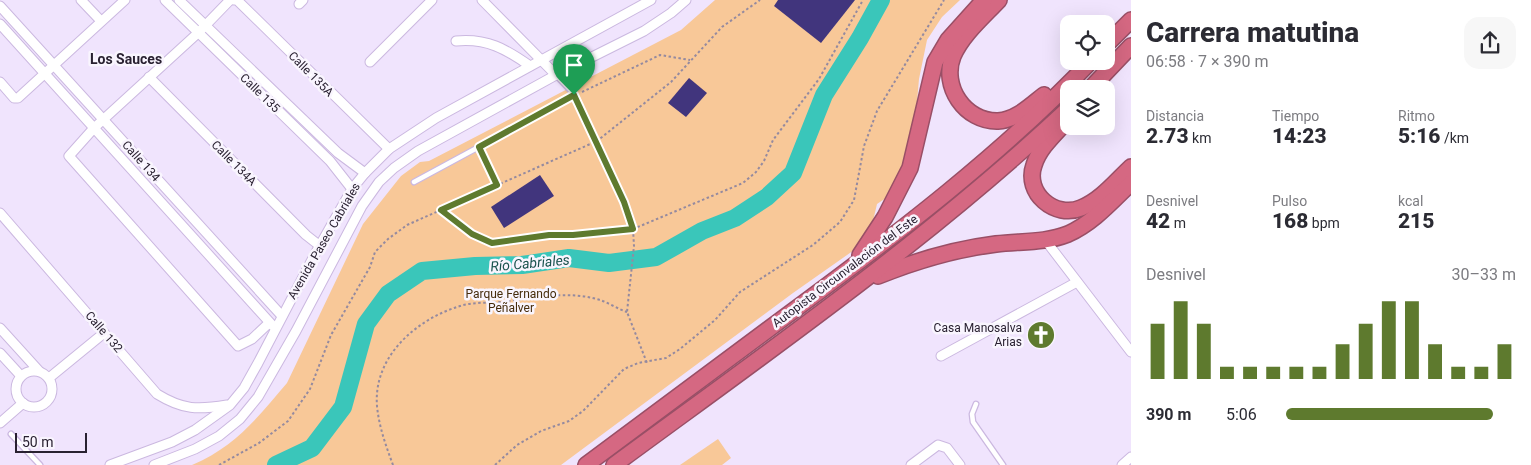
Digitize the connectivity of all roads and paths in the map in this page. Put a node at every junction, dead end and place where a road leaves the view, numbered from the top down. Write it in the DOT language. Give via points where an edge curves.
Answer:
graph roads {
  1 [pos="81,0"];
  2 [pos="125,0"];
  3 [pos="165,0"];
  4 [pos="179,0"];
  5 [pos="432,0"];
  6 [pos="482,0"];
  7 [pos="651,0"];
  8 [pos="686,0"];
  9 [pos="760,0"];
  10 [pos="862,0"];
  11 [pos="944,0"];
  12 [pos="984,0"];
  13 [pos="999,0"];
  14 [pos="230,1"];
  15 [pos="0,6"];
  16 [pos="1131,20"];
  17 [pos="101,21"];
  18 [pos="0,24"];
  19 [pos="202,29"];
  20 [pos="1115,36"];
  21 [pos="456,41"];
  22 [pos="1131,46"];
  23 [pos="541,60"];
  24 [pos="690,60"];
  25 [pos="370,62"];
  26 [pos="54,65"];
  27 [pos="530,66"];
  28 [pos="1080,70"];
  29 [pos="1082,70"];
  30 [pos="44,73"];
  31 [pos="556,75"];
  32 [pos="149,77"];
  33 [pos="1099,80"];
  34 [pos="0,82"];
  35 [pos="574,95"];
  36 [pos="1060,116"];
  37 [pos="104,119"];
  38 [pos="94,128"];
  39 [pos="1060,129"];
  40 [pos="597,141"];
  41 [pos="479,147"];
  42 [pos="389,149"];
  43 [pos="1131,166"];
  44 [pos="365,173"];
  45 [pos="414,182"];
  46 [pos="1131,183"];
  47 [pos="497,185"];
  48 [pos="352,189"];
  49 [pos="441,210"];
  50 [pos="0,213"];
  51 [pos="633,229"];
  52 [pos="1046,241"];
  53 [pos="320,246"];
  54 [pos="853,267"];
  55 [pos="1077,282"];
  56 [pos="860,284"];
  57 [pos="627,312"];
  58 [pos="282,316"];
  59 [pos="272,326"];
  60 [pos="0,328"];
  61 [pos="104,333"];
  62 [pos="1131,352"];
  63 [pos="0,353"];
  64 [pos="941,356"];
  65 [pos="647,363"];
  66 [pos="39,371"];
  67 [pos="21,376"];
  68 [pos="50,378"];
  69 [pos="23,403"];
  70 [pos="976,404"];
  71 [pos="230,405"];
  72 [pos="0,423"];
  73 [pos="11,434"];
  74 [pos="1131,456"];
  75 [pos="40,465"];
  76 [pos="110,465"];
  77 [pos="154,465"];
  78 [pos="219,465"];
  79 [pos="393,465"];
  80 [pos="495,465"];
  81 [pos="586,465"];
  82 [pos="614,465"];
  83 [pos="911,465"];
  84 [pos="960,465"];
  85 [pos="1003,465"];
  86 [pos="1122,465"];
  1 -- 17 [label="street"];
  2 -- 17 [label="street"];
  3 -- 19 [label="street, Calle 135"];
  4 -- 19 [label="street, Calle 135"];
  5 -- 25 [label="street"];
  6 -- 23 [label="street"];
  7 -- 23 [label="street, Avenida Paseo Cabriales"];
  8 -- 31 [label="street, Avenida Paseo Cabriales" via="644,31"];
  9 -- 24 [label="path" via="722,27"];
  10 -- 51 [label="path" via="819,79 773,140 756,172 743,183"];
  11 -- 65 [label="path" via="877,111 864,146 854,200 840,222 813,245 740,292 715,320 680,349 666,358"];
  12 -- 54 [label="highway" via="948,40 935,62 910,168 885,217"];
  13 -- 28 [label="highway" via="971,30 953,56 950,71 952,87 958,101 969,112 998,121 1015,117"];
  14 -- 19 [label="street"];
  14 -- 42 [label="street, Calle 135A" via="237,0"];
  15 -- 26 [label="street, Calle 134"];
  16 -- 20 [label="highway"];
  17 -- 26 [label="street"];
  18 -- 30 [label="street, Calle 134"];
  19 -- 32 [label="street"];
  19 -- 44 [label="street, Calle 135" via="338,153"];
  19 -- 48 [label="street, Calle 135" via="330,161"];
  21 -- 27 [label="street" via="503,47"];
  22 -- 33 [label="highway"];
  23 -- 27 [label="street, Avenida Paseo Cabriales"];
  23 -- 31 [label="street"];
  24 -- 35 [label="path" via="660,55"];
  24 -- 40 [label="path" via="671,82"];
  26 -- 30 [label="street"];
  26 -- 37 [label="street, Calle 134"];
  27 -- 42 [label="street, Avenida Paseo Cabriales" via="436,118"];
  29 -- 54 [label="highway, Autopista Circunvalación del Este" via="983,162"];
  30 -- 34 [label="street" via="16,99"];
  30 -- 38 [label="street, Calle 134"];
  31 -- 35 [label="lane"];
  31 -- 77 [label="street, Avenida Paseo Cabriales" via="418,151 379,182 352,224 258,397 240,419 219,436"];
  32 -- 37 [label="street"];
  32 -- 53 [label="street, Calle 134A"];
  35 -- 40 [label="path"];
  35 -- 41 [label="lane"];
  36 -- 56 [label="highway, Autopista Circunvalación del Este" via="946,216"];
  37 -- 38 [label="street"];
  37 -- 58 [label="street, Calle 134"];
  38 -- 59 [label="street, Calle 134"];
  38 -- 59 [label="street" via="69,156 238,346"];
  39 -- 43 [label="highway" via="1038,154 1032,180 1036,192 1054,209 1080,209 1094,202"];
  40 -- 47 [label="path"];
  40 -- 51 [label="path"];
  41 -- 45 [label="lane"];
  41 -- 47 [label="path"];
  42 -- 44 [label="street, Avenida Paseo Cabriales"];
  44 -- 48 [label="street, Avenida Paseo Cabriales"];
  46 -- 52 [label="highway" via="1086,224"];
  47 -- 49 [label="path"];
  48 -- 53 [label="street, Avenida Paseo Cabriales"];
  49 -- 51 [label="path" via="472,234 492,243"];
  49 -- 78 [label="path" via="406,225 375,252 370,267 331,335 310,389 288,421 259,443"];
  50 -- 61 [label="street, Calle 132"];
  51 -- 57 [label="path"];
  52 -- 55 [label="street"];
  52 -- 56 [label="highway" via="995,244 946,254 895,269"];
  53 -- 58 [label="street, Avenida Paseo Cabriales"];
  54 -- 81 [label="highway, Autopista Circunvalación del Este"];
  55 -- 62 [label="street"];
  55 -- 64 [label="street"];
  56 -- 82 [label="highway, Autopista Circunvalación del Este"];
  57 -- 65 [label="path"];
  57 -- 79 [label="path" via="598,299 560,295 461,306 414,328 387,360 380,382 377,404"];
  58 -- 59 [label="street, Avenida Paseo Cabriales"];
  59 -- 71 [label="street, Avenida Paseo Cabriales" via="244,388"];
  60 -- 66 [label="street"];
  61 -- 68 [label="street"];
  61 -- 71 [label="street, Calle 132" via="157,394 168,401 194,409"];
  63 -- 67 [label="street"];
  65 -- 80 [label="path" via="624,369 570,421 541,431 511,450"];
  66 -- 67 [label="street" via="29,371"];
  66 -- 68 [label="street"];
  67 -- 69 [label="street" via="16,387"];
  68 -- 69 [label="street" via="52,394 45,403 34,407"];
  69 -- 72 [label="street"];
  70 -- 85 [label="lane" via="973,422"];
  71 -- 76 [label="street, Avenida Paseo Cabriales" via="172,442"];
  73 -- 75 [label="lane"];
  74 -- 86 [label="street"];
  83 -- 84 [label="street" via="938,446 943,446"];
}
